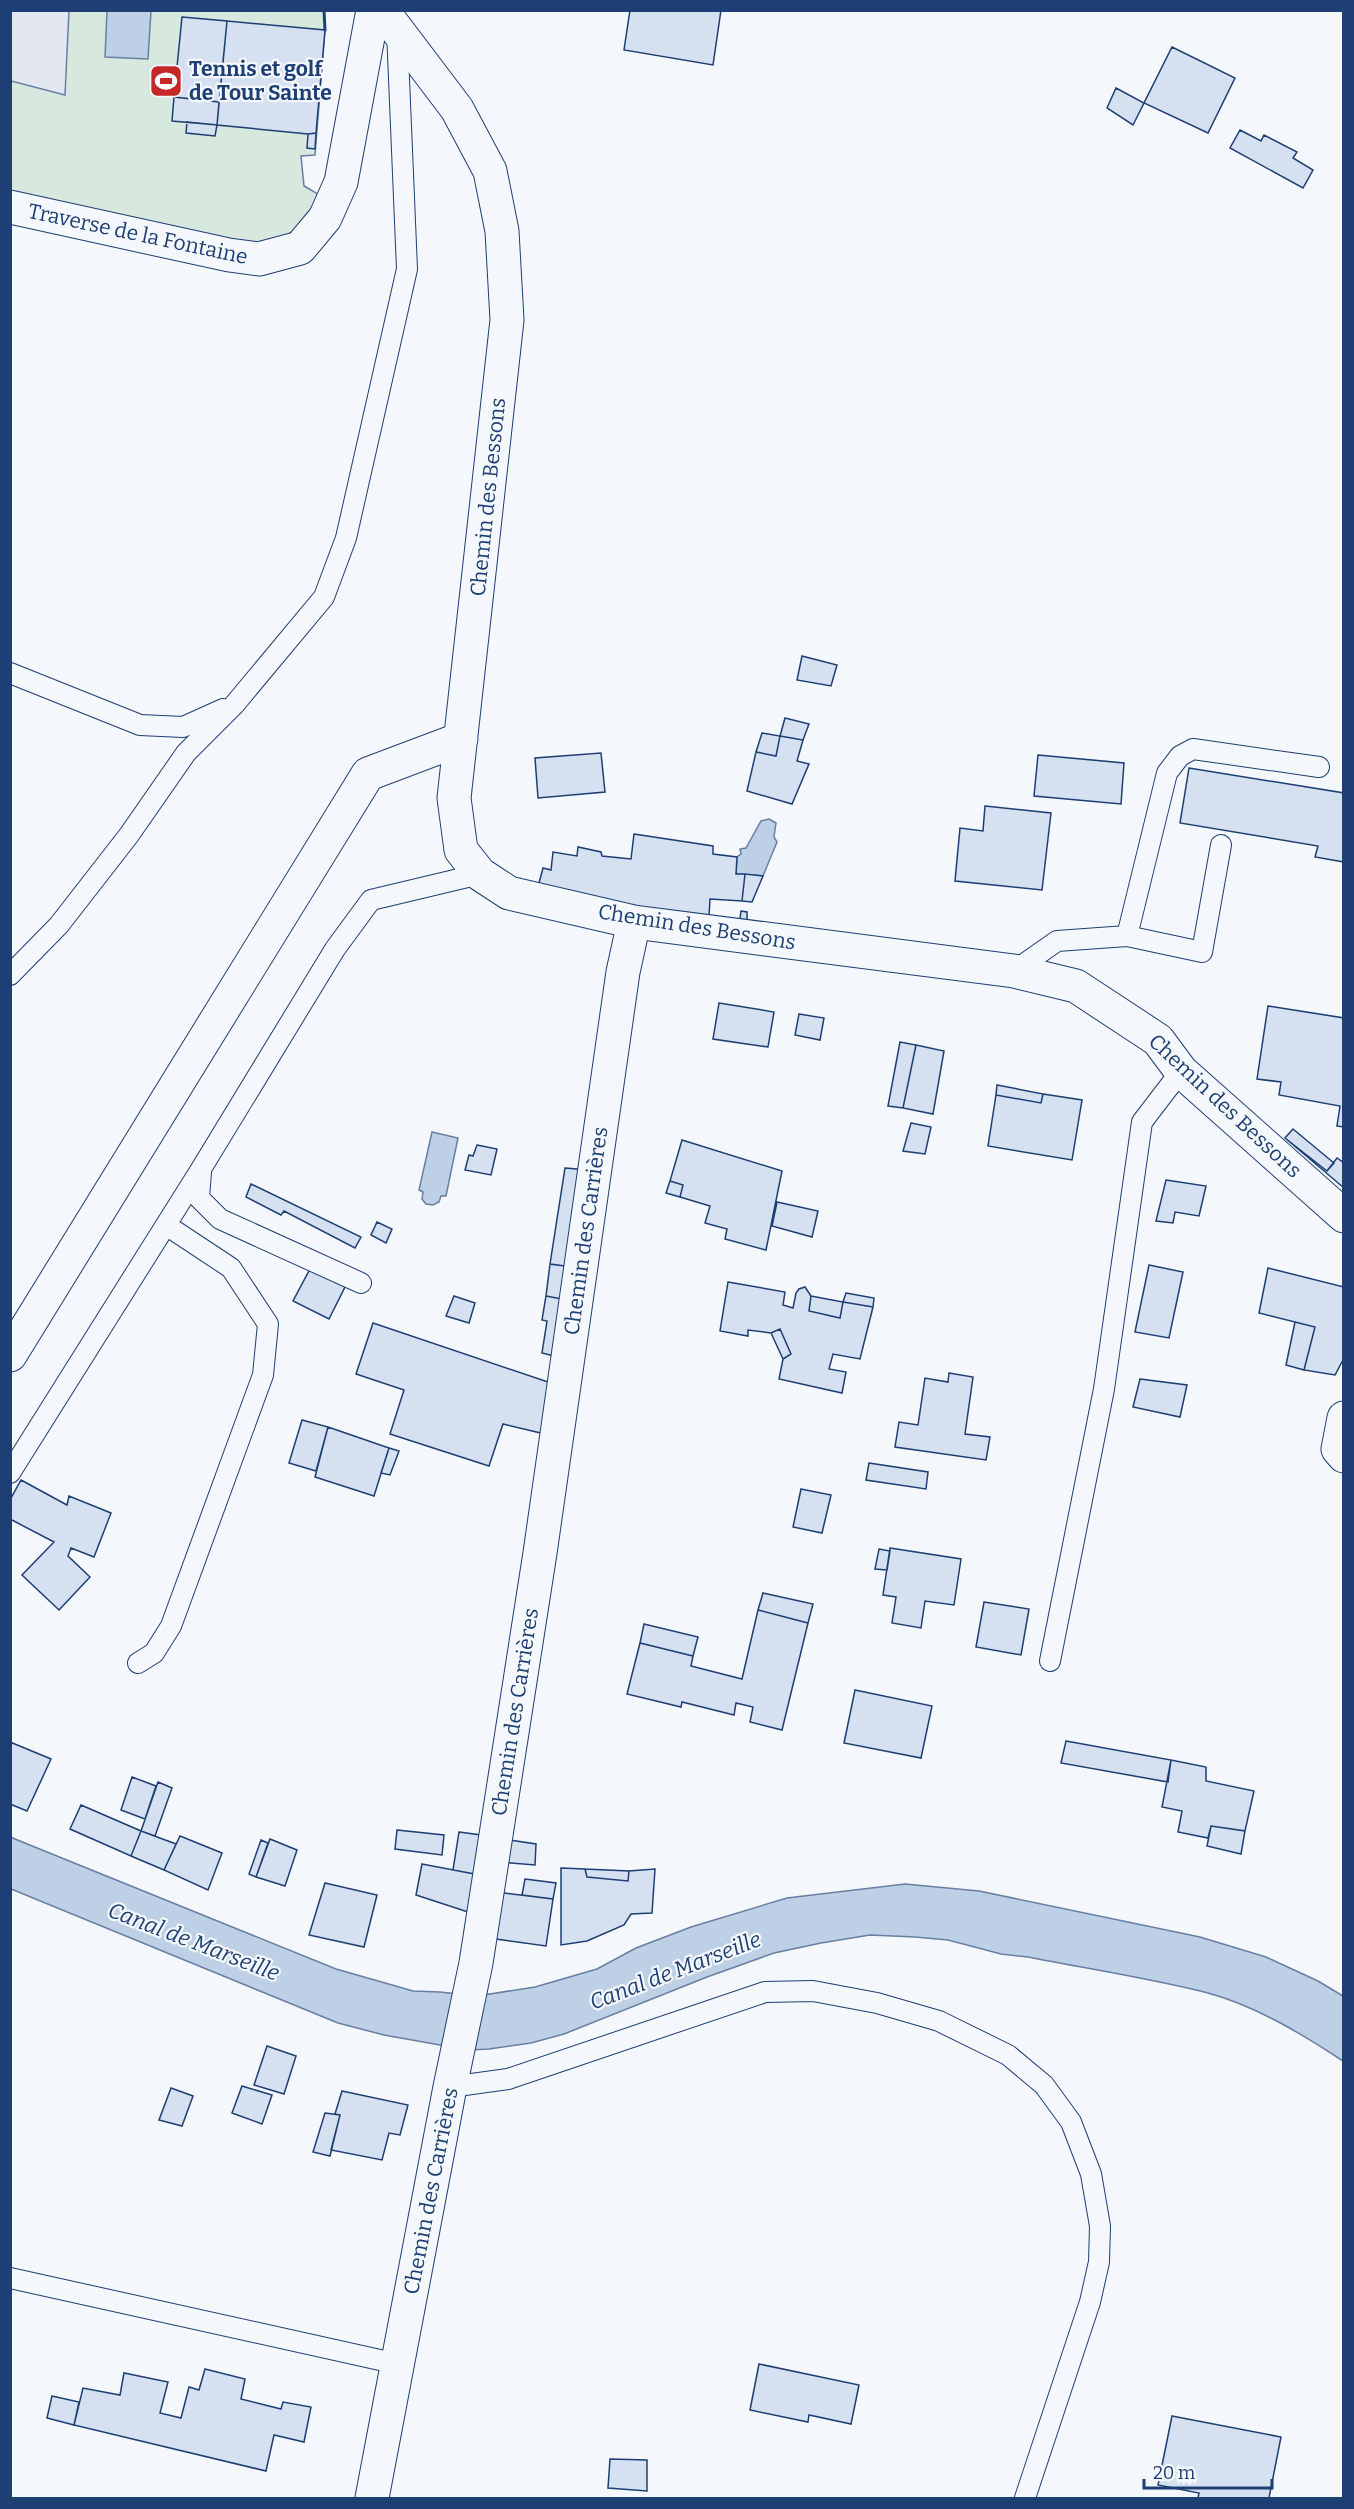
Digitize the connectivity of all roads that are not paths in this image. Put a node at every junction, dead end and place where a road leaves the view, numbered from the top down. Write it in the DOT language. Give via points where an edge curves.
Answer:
graph roads {
  1 [pos="384,17"];
  2 [pos="10,207"];
  3 [pos="10,673"];
  4 [pos="234,705"];
  5 [pos="461,739"];
  6 [pos="1319,767"];
  7 [pos="1221,845"];
  8 [pos="480,874"];
  9 [pos="634,922"];
  10 [pos="1127,936"];
  11 [pos="1014,971"];
  12 [pos="10,975"];
  13 [pos="1181,1071"];
  14 [pos="201,1169"];
  15 [pos="1344,1216"];
  16 [pos="166,1225"];
  17 [pos="361,1283"];
  18 [pos="10,1355"];
  19 [pos="1344,1418"];
  20 [pos="1344,1456"];
  21 [pos="10,1473"];
  22 [pos="1050,1661"];
  23 [pos="138,1663"];
  24 [pos="450,2087"];
  25 [pos="10,2278"];
  26 [pos="398,2364"];
  27 [pos="372,2499"];
  28 [pos="1025,2499"];
  1 -- 2 [label="street, Traverse de la Fontaine" via="341,182 326,218 300,248 259,259 229,255"];
  1 -- 4 [label="lane" via="407,268 346,538 324,597"];
  1 -- 5 [label="street, Chemin des Bessons" via="457,109 490,171 502,231 507,320"];
  3 -- 4 [label="lane" via="140,725 183,727"];
  4 -- 12 [label="lane" via="186,753 59,925"];
  5 -- 8 [label="street, Chemin des Bessons" via="454,798 461,850"];
  5 -- 18 [label="street" via="368,774"];
  6 -- 10 [label="lane" via="1193,749 1180,756 1167,773"];
  7 -- 10 [label="lane" via="1202,952"];
  8 -- 9 [label="street, Chemin des Bessons" via="509,892"];
  8 -- 14 [label="lane" via="371,900 335,949"];
  9 -- 11 [label="street, Chemin des Bessons"];
  9 -- 24 [label="street, Chemin des Carrières" via="623,972 540,1553 476,1963"];
  10 -- 11 [label="lane" via="1057,941"];
  11 -- 13 [label="street, Chemin des Bessons" via="1076,986 1158,1040"];
  13 -- 15 [label="street, Chemin des Bessons"];
  13 -- 22 [label="lane" via="1142,1122 1104,1389"];
  14 -- 16 [label="lane"];
  14 -- 17 [label="lane" via="199,1198 220,1219"];
  16 -- 21 [label="lane"];
  16 -- 23 [label="lane" via="231,1268 268,1324 263,1375 171,1626 154,1653"];
  19 -- 20 [label="street" via="1338,1449"];
  24 -- 26 [label="street, Chemin des Carrières"];
  24 -- 28 [label="lane" via="508,2079 765,1992 813,1991 877,2003 939,2021 1008,2055 1044,2085 1071,2122 1091,2174 1100,2226 1099,2262 1090,2302"];
  25 -- 26 [label="lane"];
  26 -- 27 [label="street, Chemin des Carrières"];
}
